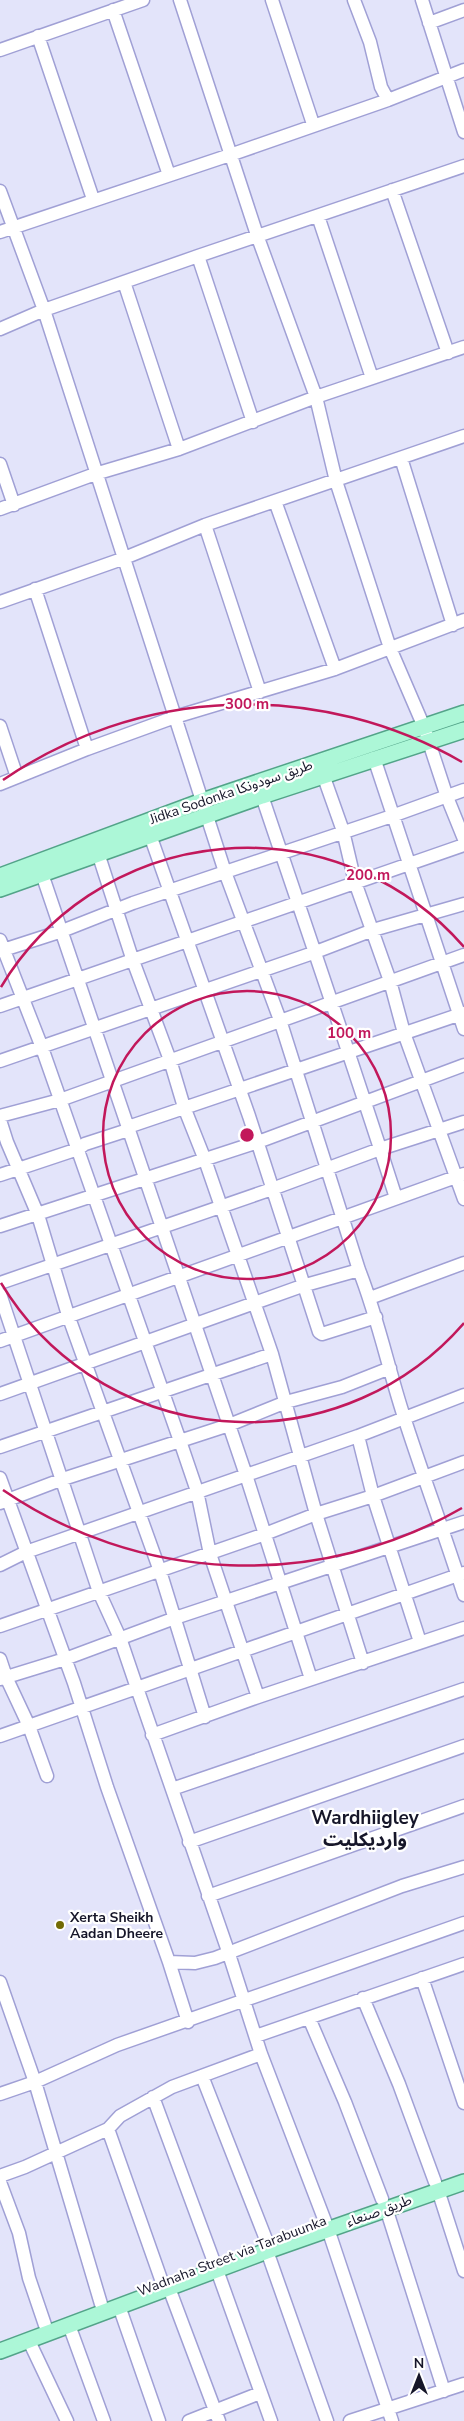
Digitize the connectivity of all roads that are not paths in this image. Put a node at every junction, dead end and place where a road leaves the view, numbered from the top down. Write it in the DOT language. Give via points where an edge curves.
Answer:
graph roads {
  1 [pos="143,0"];
  2 [pos="180,0"];
  3 [pos="272,0"];
  4 [pos="354,0"];
  5 [pos="422,0"];
  6 [pos="113,10"];
  7 [pos="464,10"];
  8 [pos="429,23"];
  9 [pos="38,36"];
  10 [pos="0,50"];
  11 [pos="464,70"];
  12 [pos="446,76"];
  13 [pos="388,100"];
  14 [pos="314,124"];
  15 [pos="464,132"];
  16 [pos="230,155"];
  17 [pos="464,166"];
  18 [pos="169,175"];
  19 [pos="392,190"];
  20 [pos="0,191"];
  21 [pos="93,199"];
  22 [pos="318,216"];
  23 [pos="6,229"];
  24 [pos="257,235"];
  25 [pos="198,256"];
  26 [pos="124,282"];
  27 [pos="44,310"];
  28 [pos="0,329"];
  29 [pos="464,347"];
  30 [pos="448,353"];
  31 [pos="372,378"];
  32 [pos="316,397"];
  33 [pos="253,422"];
  34 [pos="464,436"];
  35 [pos="179,449"];
  36 [pos="401,458"];
  37 [pos="0,464"];
  38 [pos="95,474"];
  39 [pos="336,481"];
  40 [pos="275,500"];
  41 [pos="14,505"];
  42 [pos="0,509"];
  43 [pos="205,525"];
  44 [pos="122,559"];
  45 [pos="35,589"];
  46 [pos="0,602"];
  47 [pos="458,622"];
  48 [pos="390,648"];
  49 [pos="335,669"];
  50 [pos="260,692"];
  51 [pos="464,713"];
  52 [pos="176,717"];
  53 [pos="0,726"];
  54 [pos="464,730"];
  55 [pos="426,734"];
  56 [pos="87,749"];
  57 [pos="374,758"];
  58 [pos="319,762"];
  59 [pos="324,776"];
  60 [pos="18,777"];
  61 [pos="0,784"];
  62 [pos="464,790"];
  63 [pos="262,796"];
  64 [pos="446,797"];
  65 [pos="202,801"];
  66 [pos="207,815"];
  67 [pos="392,816"];
  68 [pos="343,831"];
  69 [pos="150,835"];
  70 [pos="464,839"];
  71 [pos="464,845"];
  72 [pos="98,853"];
  73 [pos="282,853"];
  74 [pos="410,864"];
  75 [pos="225,872"];
  76 [pos="42,874"];
  77 [pos="0,876"];
  78 [pos="356,882"];
  79 [pos="0,889"];
  80 [pos="169,892"];
  81 [pos="299,902"];
  82 [pos="464,904"];
  83 [pos="118,909"];
  84 [pos="427,914"];
  85 [pos="245,921"];
  86 [pos="373,930"];
  87 [pos="62,931"];
  88 [pos="188,940"];
  89 [pos="1,947"];
  90 [pos="314,953"];
  91 [pos="464,955"];
  92 [pos="132,958"];
  93 [pos="442,962"];
  94 [pos="262,969"];
  95 [pos="77,978"];
  96 [pos="390,981"];
  97 [pos="204,989"];
  98 [pos="23,999"];
  99 [pos="333,1003"];
  100 [pos="0,1006"];
  101 [pos="150,1007"];
  102 [pos="462,1014"];
  103 [pos="280,1020"];
  104 [pos="94,1028"];
  105 [pos="464,1029"];
  106 [pos="404,1033"];
  107 [pos="222,1040"];
  108 [pos="41,1045"];
  109 [pos="348,1052"];
  110 [pos="170,1060"];
  111 [pos="0,1061"];
  112 [pos="464,1065"];
  113 [pos="295,1070"];
  114 [pos="422,1079"];
  115 [pos="112,1080"];
  116 [pos="239,1090"];
  117 [pos="60,1100"];
  118 [pos="363,1102"];
  119 [pos="184,1108"];
  120 [pos="0,1116"];
  121 [pos="0,1120"];
  122 [pos="312,1122"];
  123 [pos="464,1122"];
  124 [pos="128,1127"];
  125 [pos="439,1130"];
  126 [pos="258,1142"];
  127 [pos="78,1149"];
  128 [pos="380,1149"];
  129 [pos="206,1160"];
  130 [pos="328,1168"];
  131 [pos="18,1169"];
  132 [pos="0,1175"];
  133 [pos="460,1176"];
  134 [pos="145,1178"];
  135 [pos="272,1189"];
  136 [pos="94,1196"];
  137 [pos="396,1198"];
  138 [pos="464,1199"];
  139 [pos="221,1206"];
  140 [pos="38,1215"];
  141 [pos="343,1216"];
  142 [pos="0,1226"];
  143 [pos="160,1226"];
  144 [pos="288,1238"];
  145 [pos="111,1245"];
  146 [pos="236,1255"];
  147 [pos="464,1263"];
  148 [pos="53,1266"];
  149 [pos="360,1270"];
  150 [pos="179,1278"];
  151 [pos="0,1283"];
  152 [pos="302,1286"];
  153 [pos="0,1294"];
  154 [pos="128,1295"];
  155 [pos="370,1298"];
  156 [pos="253,1304"];
  157 [pos="68,1315"];
  158 [pos="376,1317"];
  159 [pos="195,1324"];
  160 [pos="14,1336"];
  161 [pos="0,1340"];
  162 [pos="145,1341"];
  163 [pos="272,1354"];
  164 [pos="84,1362"];
  165 [pos="390,1368"];
  166 [pos="212,1374"];
  167 [pos="28,1383"];
  168 [pos="163,1392"];
  169 [pos="0,1394"];
  170 [pos="463,1398"];
  171 [pos="286,1402"];
  172 [pos="104,1412"];
  173 [pos="404,1417"];
  174 [pos="229,1426"];
  175 [pos="46,1433"];
  176 [pos="358,1436"];
  177 [pos="180,1441"];
  178 [pos="0,1447"];
  179 [pos="300,1455"];
  180 [pos="120,1460"];
  181 [pos="464,1462"];
  182 [pos="246,1475"];
  183 [pos="426,1476"];
  184 [pos="0,1478"];
  185 [pos="63,1479"];
  186 [pos="197,1491"];
  187 [pos="373,1496"];
  188 [pos="4,1501"];
  189 [pos="138,1512"];
  190 [pos="316,1514"];
  191 [pos="464,1522"];
  192 [pos="444,1530"];
  193 [pos="265,1534"];
  194 [pos="80,1535"];
  195 [pos="390,1545"];
  196 [pos="26,1552"];
  197 [pos="210,1554"];
  198 [pos="0,1565"];
  199 [pos="333,1565"];
  200 [pos="160,1571"];
  201 [pos="461,1574"];
  202 [pos="281,1584"];
  203 [pos="99,1592"];
  204 [pos="406,1594"];
  205 [pos="464,1595"];
  206 [pos="227,1600"];
  207 [pos="48,1610"];
  208 [pos="347,1615"];
  209 [pos="175,1618"];
  210 [pos="0,1626"];
  211 [pos="464,1628"];
  212 [pos="295,1632"];
  213 [pos="120,1638"];
  214 [pos="420,1642"];
  215 [pos="242,1651"];
  216 [pos="0,1659"];
  217 [pos="65,1659"];
  218 [pos="363,1663"];
  219 [pos="189,1670"];
  220 [pos="3,1678"];
  221 [pos="311,1679"];
  222 [pos="137,1688"];
  223 [pos="464,1689"];
  224 [pos="258,1696"];
  225 [pos="81,1709"];
  226 [pos="204,1716"];
  227 [pos="29,1726"];
  228 [pos="152,1735"];
  229 [pos="0,1736"];
  230 [pos="464,1746"];
  231 [pos="46,1776"];
  232 [pos="172,1789"];
  233 [pos="464,1806"];
  234 [pos="189,1842"];
  235 [pos="464,1866"];
  236 [pos="208,1896"];
  237 [pos="464,1923"];
  238 [pos="228,1951"];
  239 [pos="169,1962"];
  240 [pos="464,1964"];
  241 [pos="422,1978"];
  242 [pos="0,1982"];
  243 [pos="363,1998"];
  244 [pos="245,2001"];
  245 [pos="309,2018"];
  246 [pos="188,2022"];
  247 [pos="256,2036"];
  248 [pos="261,2054"];
  249 [pos="202,2076"];
  250 [pos="35,2082"];
  251 [pos="0,2094"];
  252 [pos="153,2097"];
  253 [pos="464,2103"];
  254 [pos="108,2129"];
  255 [pos="56,2153"];
  256 [pos="464,2172"];
  257 [pos="0,2176"];
  258 [pos="0,2182"];
  259 [pos="464,2182"];
  260 [pos="437,2186"];
  261 [pos="384,2204"];
  262 [pos="326,2225"];
  263 [pos="267,2246"];
  264 [pos="215,2266"];
  265 [pos="464,2272"];
  266 [pos="166,2285"];
  267 [pos="102,2304"];
  268 [pos="119,2306"];
  269 [pos="45,2325"];
  270 [pos="69,2325"];
  271 [pos="29,2341"];
  272 [pos="4,2346"];
  273 [pos="464,2384"];
  274 [pos="444,2391"];
  275 [pos="260,2393"];
  276 [pos="217,2415"];
  277 [pos="390,2415"];
  278 [pos="67,2421"];
  279 [pos="104,2421"];
  280 [pos="159,2421"];
  281 [pos="189,2421"];
  282 [pos="271,2421"];
  283 [pos="327,2421"];
  284 [pos="350,2421"];
  1 -- 6 [label="street"];
  2 -- 16 [label="street"];
  3 -- 14 [label="street"];
  4 -- 13 [label="street"];
  5 -- 8 [label="street"];
  6 -- 9 [label="street"];
  6 -- 18 [label="street"];
  7 -- 8 [label="street"];
  8 -- 12 [label="street"];
  9 -- 10 [label="street"];
  9 -- 21 [label="street"];
  11 -- 12 [label="street"];
  12 -- 13 [label="street"];
  12 -- 15 [label="street"];
  13 -- 14 [label="street"];
  14 -- 16 [label="street"];
  16 -- 18 [label="street"];
  16 -- 24 [label="street"];
  17 -- 19 [label="street"];
  18 -- 21 [label="street"];
  19 -- 22 [label="street"];
  19 -- 30 [label="street"];
  20 -- 23 [label="street"];
  21 -- 23 [label="street"];
  22 -- 24 [label="street"];
  22 -- 31 [label="street"];
  23 -- 27 [label="street"];
  24 -- 25 [label="street"];
  24 -- 32 [label="street"];
  25 -- 26 [label="street"];
  25 -- 33 [label="street"];
  26 -- 27 [label="street"];
  26 -- 35 [label="street"];
  27 -- 28 [label="street"];
  27 -- 38 [label="street"];
  29 -- 30 [label="street"];
  30 -- 31 [label="street"];
  31 -- 32 [label="street"];
  32 -- 33 [label="street"];
  32 -- 39 [label="street"];
  33 -- 35 [label="street"];
  34 -- 36 [label="street"];
  35 -- 38 [label="street"];
  36 -- 39 [label="street"];
  36 -- 47 [label="street"];
  37 -- 41 [label="street"];
  38 -- 41 [label="street"];
  38 -- 44 [label="street"];
  39 -- 40 [label="street"];
  39 -- 48 [label="street"];
  40 -- 43 [label="street"];
  40 -- 49 [label="street"];
  41 -- 42 [label="street"];
  43 -- 44 [label="street"];
  43 -- 50 [label="street"];
  44 -- 45 [label="street"];
  44 -- 52 [label="street"];
  45 -- 46 [label="street"];
  45 -- 56 [label="street"];
  47 -- 48 [label="street"];
  48 -- 49 [label="street"];
  48 -- 55 [label="street"];
  49 -- 50 [label="street"];
  50 -- 52 [label="street"];
  51 -- 55 [label="main road, Jidka Sodonka طريق سودونكا"];
  52 -- 56 [label="street"];
  52 -- 65 [label="street"];
  53 -- 60 [label="street"];
  54 -- 55 [label="main road, Jidka Sodonka طريق سودونكا"];
  55 -- 57 [label="main road, Jidka Sodonka طريق سودونكا"];
  55 -- 58 [label="main road, Jidka Sodonka طريق سودونكا"];
  55 -- 64 [label="street"];
  56 -- 60 [label="street"];
  57 -- 59 [label="main road, Jidka Sodonka طريق سودونكا"];
  57 -- 67 [label="street"];
  58 -- 59 [label="street"];
  58 -- 65 [label="main road, Jidka Sodonka طريق سودونكا"];
  59 -- 63 [label="main road, Jidka Sodonka طريق سودونكا"];
  59 -- 68 [label="street"];
  60 -- 61 [label="street"];
  62 -- 64 [label="street"];
  63 -- 66 [label="main road, Jidka Sodonka طريق سودونكا"];
  63 -- 73 [label="street"];
  64 -- 67 [label="street"];
  64 -- 70 [label="street"];
  65 -- 66 [label="street"];
  65 -- 77 [label="main road, Jidka Sodonka طريق سودونكا"];
  66 -- 69 [label="main road, Jidka Sodonka طريق سودونكا"];
  66 -- 75 [label="street"];
  67 -- 68 [label="street"];
  67 -- 74 [label="street"];
  68 -- 73 [label="street"];
  68 -- 78 [label="street"];
  69 -- 72 [label="main road, Jidka Sodonka طريق سودونكا"];
  69 -- 80 [label="street"];
  71 -- 74 [label="street"];
  72 -- 76 [label="main road, Jidka Sodonka طريق سودونكا"];
  72 -- 83 [label="street"];
  73 -- 75 [label="street"];
  73 -- 81 [label="street"];
  74 -- 78 [label="street"];
  74 -- 84 [label="street"];
  75 -- 80 [label="street"];
  75 -- 85 [label="street"];
  76 -- 79 [label="main road, Jidka Sodonka طريق سودونكا"];
  76 -- 87 [label="street"];
  78 -- 81 [label="street"];
  78 -- 86 [label="street"];
  80 -- 83 [label="street"];
  80 -- 88 [label="street"];
  81 -- 85 [label="street"];
  81 -- 90 [label="street"];
  82 -- 84 [label="street"];
  83 -- 87 [label="street"];
  83 -- 92 [label="street"];
  84 -- 86 [label="street"];
  84 -- 93 [label="street"];
  85 -- 88 [label="street"];
  85 -- 94 [label="street"];
  86 -- 90 [label="street"];
  86 -- 96 [label="street"];
  87 -- 89 [label="street"];
  87 -- 95 [label="street"];
  88 -- 92 [label="street"];
  88 -- 97 [label="street"];
  89 -- 98 [label="street"];
  90 -- 94 [label="street"];
  90 -- 99 [label="street"];
  91 -- 93 [label="street"];
  92 -- 95 [label="street"];
  92 -- 101 [label="street"];
  93 -- 96 [label="street"];
  93 -- 102 [label="street"];
  94 -- 97 [label="street"];
  94 -- 103 [label="street"];
  95 -- 98 [label="street"];
  95 -- 104 [label="street"];
  96 -- 99 [label="street"];
  96 -- 106 [label="street"];
  97 -- 101 [label="street"];
  97 -- 107 [label="street"];
  98 -- 100 [label="street"];
  98 -- 108 [label="street"];
  99 -- 103 [label="street"];
  99 -- 109 [label="street"];
  101 -- 104 [label="street"];
  101 -- 110 [label="street"];
  102 -- 105 [label="street"];
  102 -- 106 [label="street"];
  103 -- 107 [label="street"];
  103 -- 113 [label="street"];
  104 -- 108 [label="street"];
  104 -- 115 [label="street"];
  106 -- 109 [label="street"];
  106 -- 114 [label="street"];
  107 -- 110 [label="street"];
  107 -- 116 [label="street"];
  108 -- 111 [label="street"];
  108 -- 117 [label="street"];
  109 -- 113 [label="street"];
  109 -- 118 [label="street"];
  110 -- 115 [label="street"];
  110 -- 119 [label="street"];
  112 -- 114 [label="street"];
  113 -- 116 [label="street"];
  113 -- 122 [label="street"];
  114 -- 118 [label="street"];
  114 -- 125 [label="street"];
  115 -- 117 [label="street"];
  115 -- 124 [label="street"];
  116 -- 119 [label="street"];
  116 -- 126 [label="street"];
  117 -- 120 [label="street"];
  117 -- 127 [label="street"];
  118 -- 122 [label="street"];
  118 -- 128 [label="street"];
  119 -- 124 [label="street"];
  119 -- 129 [label="street"];
  121 -- 131 [label="street"];
  122 -- 126 [label="street"];
  122 -- 130 [label="street"];
  123 -- 125 [label="street"];
  124 -- 127 [label="street"];
  124 -- 134 [label="street"];
  125 -- 128 [label="street"];
  125 -- 133 [label="street"];
  126 -- 129 [label="street"];
  126 -- 135 [label="street"];
  127 -- 131 [label="street"];
  127 -- 136 [label="street"];
  128 -- 130 [label="street"];
  128 -- 137 [label="street"];
  129 -- 134 [label="street"];
  129 -- 139 [label="street"];
  130 -- 135 [label="street"];
  130 -- 141 [label="street"];
  131 -- 132 [label="street"];
  131 -- 140 [label="street"];
  133 -- 137 [label="street"];
  133 -- 138 [label="street"];
  134 -- 136 [label="street"];
  134 -- 143 [label="street"];
  135 -- 139 [label="street"];
  135 -- 144 [label="street"];
  136 -- 140 [label="street"];
  136 -- 145 [label="street"];
  137 -- 141 [label="street"];
  139 -- 143 [label="street"];
  139 -- 146 [label="street"];
  140 -- 142 [label="street"];
  140 -- 148 [label="street"];
  141 -- 144 [label="street"];
  141 -- 149 [label="street"];
  143 -- 145 [label="street"];
  143 -- 150 [label="street"];
  144 -- 146 [label="street"];
  144 -- 152 [label="street"];
  145 -- 148 [label="street"];
  145 -- 154 [label="street"];
  146 -- 150 [label="street"];
  146 -- 156 [label="street"];
  147 -- 155 [label="street"];
  148 -- 151 [label="street"];
  148 -- 157 [label="street"];
  149 -- 152 [label="street"];
  149 -- 155 [label="street"];
  150 -- 154 [label="street"];
  150 -- 159 [label="street"];
  152 -- 156 [label="street"];
  152 -- 158 [label="street" via="322,1334"];
  153 -- 160 [label="street"];
  154 -- 157 [label="street"];
  154 -- 162 [label="street"];
  155 -- 158 [label="street"];
  156 -- 159 [label="street"];
  156 -- 163 [label="street"];
  157 -- 160 [label="street"];
  157 -- 164 [label="street"];
  158 -- 165 [label="street"];
  159 -- 162 [label="street"];
  159 -- 166 [label="street"];
  160 -- 161 [label="street"];
  160 -- 167 [label="street"];
  162 -- 164 [label="street"];
  162 -- 168 [label="street"];
  163 -- 166 [label="street"];
  163 -- 171 [label="street"];
  164 -- 167 [label="street"];
  164 -- 172 [label="street"];
  165 -- 171 [label="street" via="342,1387"];
  165 -- 173 [label="street"];
  166 -- 168 [label="street"];
  166 -- 174 [label="street"];
  167 -- 169 [label="street"];
  167 -- 175 [label="street"];
  168 -- 172 [label="street"];
  168 -- 177 [label="street"];
  170 -- 173 [label="street"];
  171 -- 174 [label="street"];
  171 -- 179 [label="street"];
  172 -- 175 [label="street"];
  172 -- 180 [label="street"];
  173 -- 176 [label="street"];
  173 -- 183 [label="street"];
  174 -- 177 [label="street"];
  174 -- 182 [label="street"];
  175 -- 178 [label="street"];
  175 -- 185 [label="street"];
  176 -- 179 [label="street"];
  176 -- 187 [label="street"];
  177 -- 180 [label="street"];
  177 -- 186 [label="street"];
  179 -- 182 [label="street"];
  179 -- 190 [label="street"];
  180 -- 185 [label="street"];
  180 -- 189 [label="street"];
  181 -- 183 [label="street"];
  182 -- 186 [label="street"];
  182 -- 193 [label="street"];
  183 -- 187 [label="street"];
  183 -- 192 [label="street"];
  184 -- 188 [label="street"];
  185 -- 188 [label="street"];
  185 -- 194 [label="street"];
  186 -- 189 [label="street"];
  186 -- 197 [label="street"];
  187 -- 190 [label="street"];
  187 -- 195 [label="street"];
  188 -- 196 [label="street"];
  189 -- 194 [label="street"];
  189 -- 200 [label="street"];
  190 -- 193 [label="street"];
  190 -- 199 [label="street"];
  191 -- 192 [label="street"];
  192 -- 195 [label="street"];
  192 -- 201 [label="street"];
  193 -- 197 [label="street"];
  193 -- 202 [label="street"];
  194 -- 196 [label="street"];
  194 -- 203 [label="street"];
  195 -- 199 [label="street"];
  195 -- 204 [label="street"];
  196 -- 198 [label="street"];
  196 -- 207 [label="street"];
  197 -- 200 [label="street"];
  197 -- 206 [label="street"];
  199 -- 202 [label="street"];
  199 -- 208 [label="street"];
  200 -- 203 [label="street"];
  200 -- 209 [label="street"];
  201 -- 204 [label="street"];
  201 -- 205 [label="street"];
  202 -- 206 [label="street"];
  202 -- 212 [label="street"];
  203 -- 207 [label="street"];
  203 -- 213 [label="street"];
  204 -- 208 [label="street"];
  204 -- 214 [label="street"];
  206 -- 209 [label="street"];
  206 -- 215 [label="street"];
  207 -- 210 [label="street"];
  207 -- 217 [label="street"];
  208 -- 212 [label="street"];
  208 -- 218 [label="street"];
  209 -- 213 [label="street"];
  209 -- 219 [label="street"];
  211 -- 214 [label="street"];
  212 -- 215 [label="street"];
  212 -- 221 [label="street"];
  213 -- 217 [label="street"];
  213 -- 222 [label="street"];
  214 -- 218 [label="street"];
  215 -- 219 [label="street"];
  215 -- 224 [label="street"];
  216 -- 220 [label="street"];
  217 -- 220 [label="street"];
  217 -- 225 [label="street"];
  218 -- 221 [label="street"];
  219 -- 222 [label="street"];
  219 -- 226 [label="street"];
  220 -- 227 [label="street"];
  221 -- 224 [label="street"];
  222 -- 225 [label="street"];
  222 -- 228 [label="street"];
  223 -- 232 [label="street"];
  224 -- 226 [label="street"];
  225 -- 227 [label="street"];
  225 -- 239 [label="street"];
  226 -- 228 [label="street"];
  227 -- 229 [label="street"];
  227 -- 231 [label="street"];
  228 -- 232 [label="street"];
  230 -- 234 [label="street"];
  232 -- 234 [label="street"];
  233 -- 236 [label="street"];
  234 -- 236 [label="street"];
  235 -- 238 [label="street"];
  236 -- 238 [label="street"];
  237 -- 244 [label="street"];
  238 -- 239 [label="street" via="195,1963"];
  238 -- 244 [label="street"];
  239 -- 246 [label="street"];
  240 -- 241 [label="street"];
  241 -- 243 [label="street"];
  241 -- 253 [label="street"];
  242 -- 250 [label="street"];
  243 -- 245 [label="street"];
  243 -- 260 [label="street"];
  244 -- 246 [label="street"];
  244 -- 247 [label="street"];
  245 -- 247 [label="street"];
  245 -- 261 [label="street"];
  246 -- 250 [label="street" via="118,2046"];
  247 -- 248 [label="street"];
  248 -- 249 [label="street"];
  248 -- 262 [label="street"];
  249 -- 252 [label="street"];
  249 -- 263 [label="street"];
  250 -- 251 [label="street"];
  250 -- 255 [label="street"];
  252 -- 254 [label="street" via="120,2116"];
  252 -- 264 [label="street"];
  254 -- 255 [label="street"];
  254 -- 266 [label="street"];
  255 -- 257 [label="street"];
  255 -- 267 [label="street"];
  256 -- 260 [label="main road"];
  258 -- 269 [label="street" via="19,2233"];
  259 -- 260 [label="main road, طريق صنعاء"];
  260 -- 261 [label="main road, طريق صنعاء"];
  260 -- 265 [label="street"];
  261 -- 262 [label="main road, طريق صنعاء"];
  261 -- 274 [label="street"];
  262 -- 263 [label="main road, طريق صنعاء"];
  262 -- 277 [label="street"];
  263 -- 264 [label="main road, طريق صنعاء"];
  263 -- 283 [label="street"];
  264 -- 266 [label="main road, طريق صنعاء"];
  264 -- 275 [label="street"];
  266 -- 267 [label="main road, Wadnaha Street via Tarabuunka"];
  266 -- 268 [label="main road, طريق صنعاء"];
  266 -- 276 [label="street"];
  267 -- 269 [label="main road, Wadnaha Street via Tarabuunka"];
  268 -- 270 [label="main road, طريق صنعاء"];
  268 -- 280 [label="street"];
  269 -- 272 [label="main road, Wadnaha Street via Tarabuunka"];
  270 -- 271 [label="main road, طريق صنعاء"];
  270 -- 279 [label="street"];
  271 -- 272 [label="main road, طريق صنعاء"];
  271 -- 278 [label="street"];
  273 -- 274 [label="street"];
  274 -- 277 [label="street"];
  275 -- 276 [label="street"];
  275 -- 282 [label="street"];
  276 -- 281 [label="street"];
  277 -- 284 [label="street"];
}
